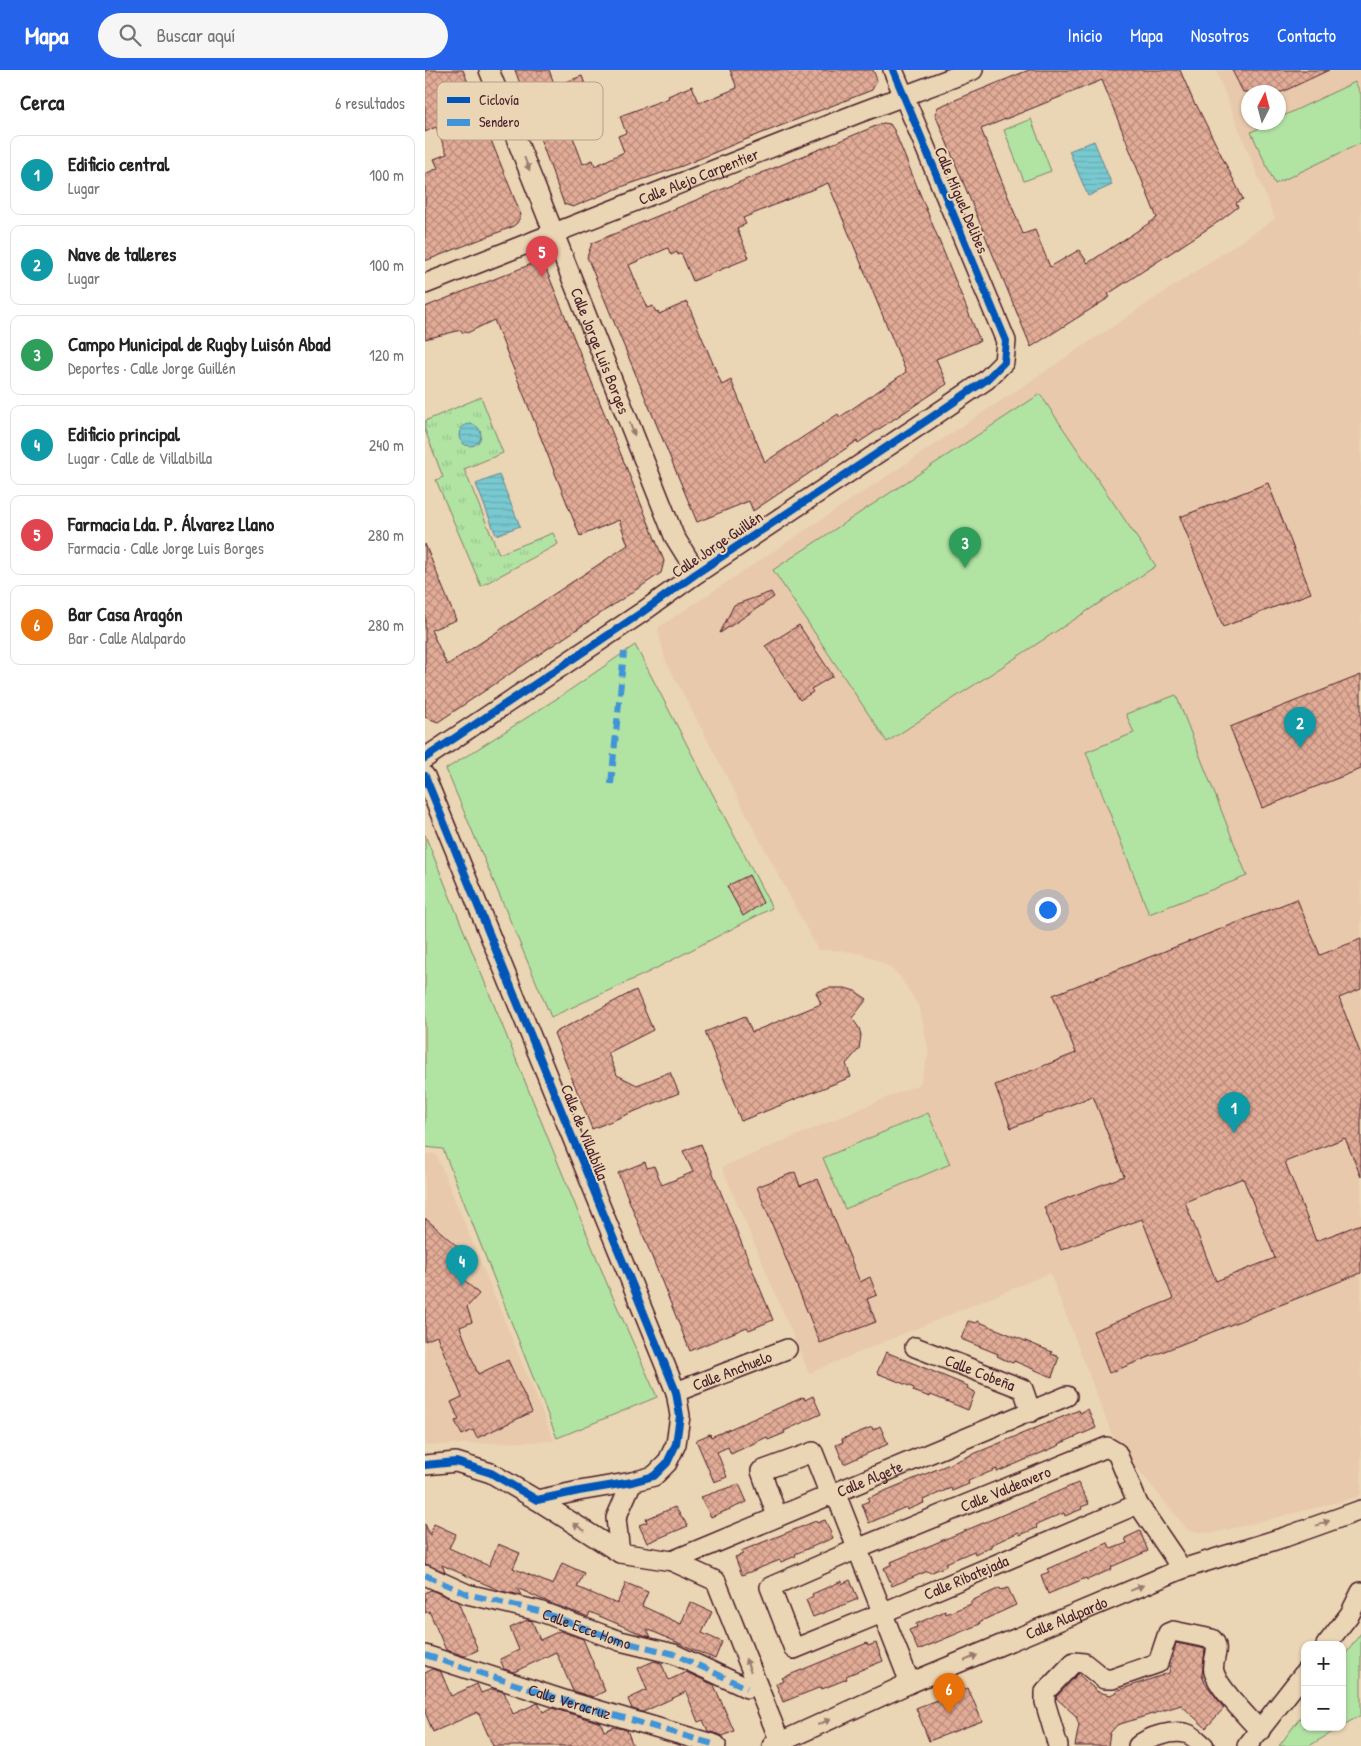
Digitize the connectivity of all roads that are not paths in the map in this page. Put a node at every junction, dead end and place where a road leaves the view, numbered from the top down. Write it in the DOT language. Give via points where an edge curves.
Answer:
graph roads {
  1 [pos="489,70"];
  2 [pos="893,70"];
  3 [pos="973,70"];
  4 [pos="494,82"];
  5 [pos="903,97"];
  6 [pos="516,140"];
  7 [pos="553,234"];
  8 [pos="425,284"];
  9 [pos="1006,341"];
  10 [pos="697,573"];
  11 [pos="425,758"];
  12 [pos="425,776"];
  13 [pos="915,1347"];
  14 [pos="787,1349"];
  15 [pos="676,1392"];
  16 [pos="1067,1396"];
  17 [pos="1031,1412"];
  18 [pos="425,1465"];
  19 [pos="632,1482"];
  20 [pos="830,1495"];
  21 [pos="537,1500"];
  22 [pos="1138,1504"];
  23 [pos="1361,1510"];
  24 [pos="777,1516"];
  25 [pos="857,1548"];
  26 [pos="620,1553"];
  27 [pos="672,1561"];
  28 [pos="1182,1569"];
  29 [pos="425,1575"];
  30 [pos="1361,1592"];
  31 [pos="882,1614"];
  32 [pos="1329,1641"];
  33 [pos="794,1649"];
  34 [pos="425,1655"];
  35 [pos="1301,1677"];
  36 [pos="910,1683"];
  37 [pos="747,1688"];
  38 [pos="1260,1731"];
  39 [pos="776,1744"];
  40 [pos="716,1745"];
  41 [pos="1058,1746"];
  42 [pos="1138,1746"];
  43 [pos="1204,1746"];
  44 [pos="1247,1746"];
  1 -- 4 [label="street, Calle Jorge Luis Borges, one-way"];
  2 -- 5 [label="street, Calle Miguel Delibes"];
  3 -- 5 [label="street, Calle Alejo Carpentier"];
  5 -- 7 [label="street, Calle Alejo Carpentier"];
  5 -- 9 [label="street, Calle Miguel Delibes"];
  6 -- 7 [label="street, Calle Jorge Luis Borges, one-way"];
  7 -- 8 [label="street, Calle Alejo Carpentier"];
  7 -- 10 [label="street, Calle Jorge Luis Borges, one-way" via="573,277 674,536"];
  9 -- 10 [label="street, Calle Jorge Guillén" via="1004,362 986,380"];
  10 -- 11 [label="street, Calle Jorge Guillén"];
  12 -- 15 [label="street, Calle de Villalbilla"];
  13 -- 17 [label="street, Calle Cobeña" via="1023,1389"];
  14 -- 15 [label="street, Calle Anchuelo"];
  15 -- 19 [label="street, Calle de Villalbilla" via="680,1416 676,1444 667,1463 654,1476"];
  16 -- 17 [label="street, Calle Algete"];
  17 -- 20 [label="street, Calle Algete"];
  18 -- 21 [label="street" via="456,1462 491,1473"];
  19 -- 21 [label="street, Calle de Villalbilla"];
  19 -- 26 [label="street" via="616,1518"];
  20 -- 24 [label="street, Calle Algete"];
  20 -- 24 [label="street" via="813,1452 761,1471"];
  20 -- 25 [label="street" via="839,1502"];
  26 -- 21 [label="street, one-way"];
  22 -- 25 [label="street, Calle Valdeavero" via="1117,1453 1107,1446"];
  22 -- 28 [label="street, Calle Valdeavero"];
  22 -- 31 [label="street, Calle Ribatejada"];
  28 -- 23 [label="street, Calle Alalpardo, one-way"];
  24 -- 27 [label="street, Calle Algete"];
  25 -- 31 [label="street"];
  25 -- 33 [label="street, Calle Valdeavero" via="770,1587"];
  26 -- 27 [label="street"];
  39 -- 27 [label="street, one-way" via="716,1581"];
  36 -- 28 [label="street, Calle Alalpardo, one-way"];
  29 -- 37 [label="street, Calle Ecce Homo" via="467,1594 539,1611 620,1641 674,1654"];
  30 -- 32 [label="street"];
  31 -- 33 [label="street, Calle Ribatejada"];
  31 -- 36 [label="street"];
  34 -- 40 [label="street, Calle Veracruz"];
  35 -- 38 [label="street"];
  39 -- 36 [label="street, Calle Alalpardo, one-way"];
  38 -- 41 [label="street" via="1223,1688 1213,1670 1216,1642 1173,1631 1168,1633 1158,1663 1112,1679 1104,1679 1084,1663 1074,1662 1045,1692"];
  38 -- 44 [label="street"];
  42 -- 43 [label="street" via="1154,1736 1172,1733 1187,1733"];
}
